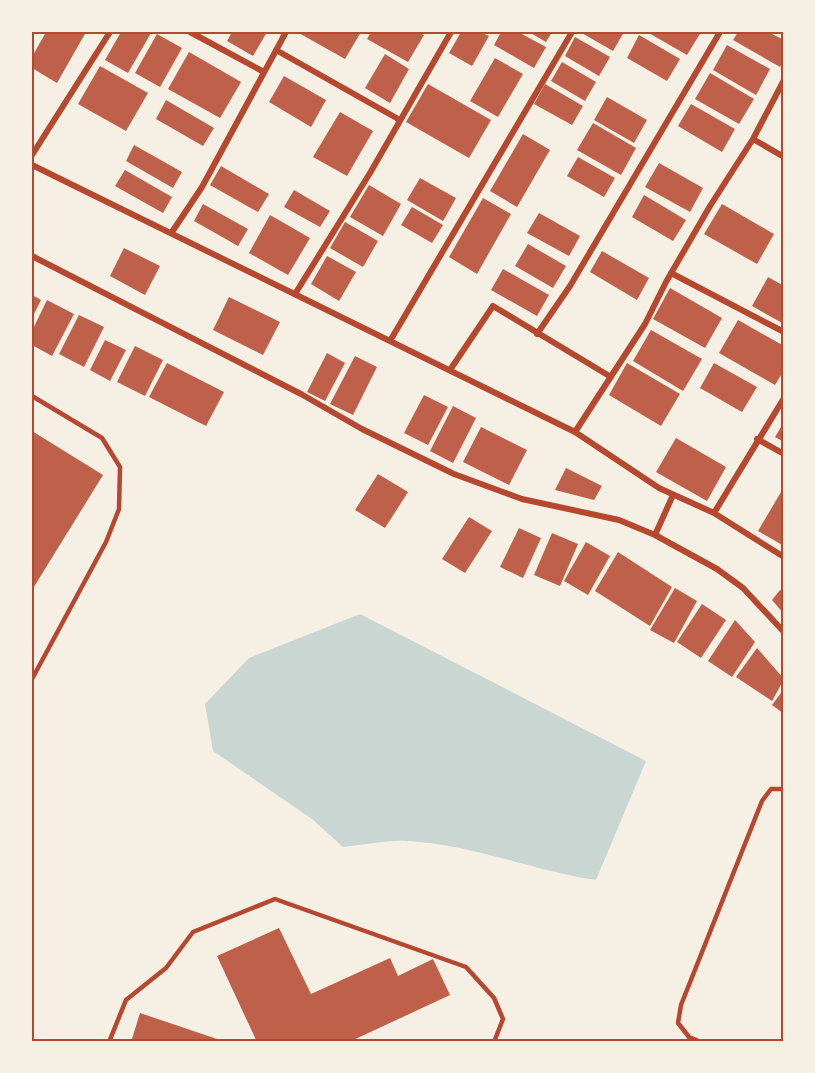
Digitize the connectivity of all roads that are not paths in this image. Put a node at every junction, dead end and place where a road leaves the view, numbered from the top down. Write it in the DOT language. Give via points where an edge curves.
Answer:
graph roads {
  1 [pos="110,32"];
  2 [pos="190,32"];
  3 [pos="286,32"];
  4 [pos="451,32"];
  5 [pos="572,32"];
  6 [pos="720,32"];
  7 [pos="276,50"];
  8 [pos="264,72"];
  9 [pos="783,80"];
  10 [pos="400,120"];
  11 [pos="753,139"];
  12 [pos="32,155"];
  13 [pos="783,157"];
  14 [pos="32,165"];
  15 [pos="172,232"];
  16 [pos="32,256"];
  17 [pos="671,273"];
  18 [pos="295,294"];
  19 [pos="783,332"];
  20 [pos="537,334"];
  21 [pos="390,341"];
  22 [pos="450,370"];
  23 [pos="611,377"];
  24 [pos="32,396"];
  25 [pos="783,398"];
  26 [pos="575,432"];
  27 [pos="757,439"];
  28 [pos="783,454"];
  29 [pos="672,495"];
  30 [pos="714,513"];
  31 [pos="655,535"];
  32 [pos="783,556"];
  33 [pos="783,632"];
  34 [pos="32,679"];
  35 [pos="783,789"];
  36 [pos="109,1041"];
  37 [pos="494,1041"];
  38 [pos="701,1041"];
  1 -- 12 [label="street"];
  2 -- 8 [label="street"];
  3 -- 7 [label="street"];
  4 -- 10 [label="street"];
  5 -- 21 [label="street"];
  6 -- 20 [label="street" via="570,286"];
  7 -- 8 [label="street"];
  7 -- 10 [label="street"];
  8 -- 15 [label="street" via="202,187"];
  9 -- 11 [label="street"];
  10 -- 18 [label="street"];
  11 -- 13 [label="street"];
  11 -- 17 [label="street"];
  14 -- 15 [label="street"];
  15 -- 18 [label="street"];
  16 -- 31 [label="street" via="454,474 522,499 619,520"];
  17 -- 19 [label="street"];
  17 -- 23 [label="street"];
  18 -- 21 [label="street"];
  20 -- 22 [label="street" via="493,306"];
  20 -- 23 [label="street"];
  21 -- 22 [label="street"];
  22 -- 26 [label="street"];
  23 -- 26 [label="street"];
  24 -- 34 [label="lane" via="102,438 120,467 119,509 106,542"];
  25 -- 27 [label="street"];
  26 -- 29 [label="street"];
  27 -- 28 [label="street"];
  27 -- 30 [label="street"];
  29 -- 30 [label="street"];
  29 -- 31 [label="street"];
  30 -- 32 [label="street"];
  31 -- 33 [label="street" via="743,588"];
  35 -- 38 [label="lane" via="771,789 762,801 681,1005 678,1023 689,1037"];
  36 -- 37 [label="lane" via="126,1000 166,968 193,932 275,899 466,967 494,998 502,1019"];
}
